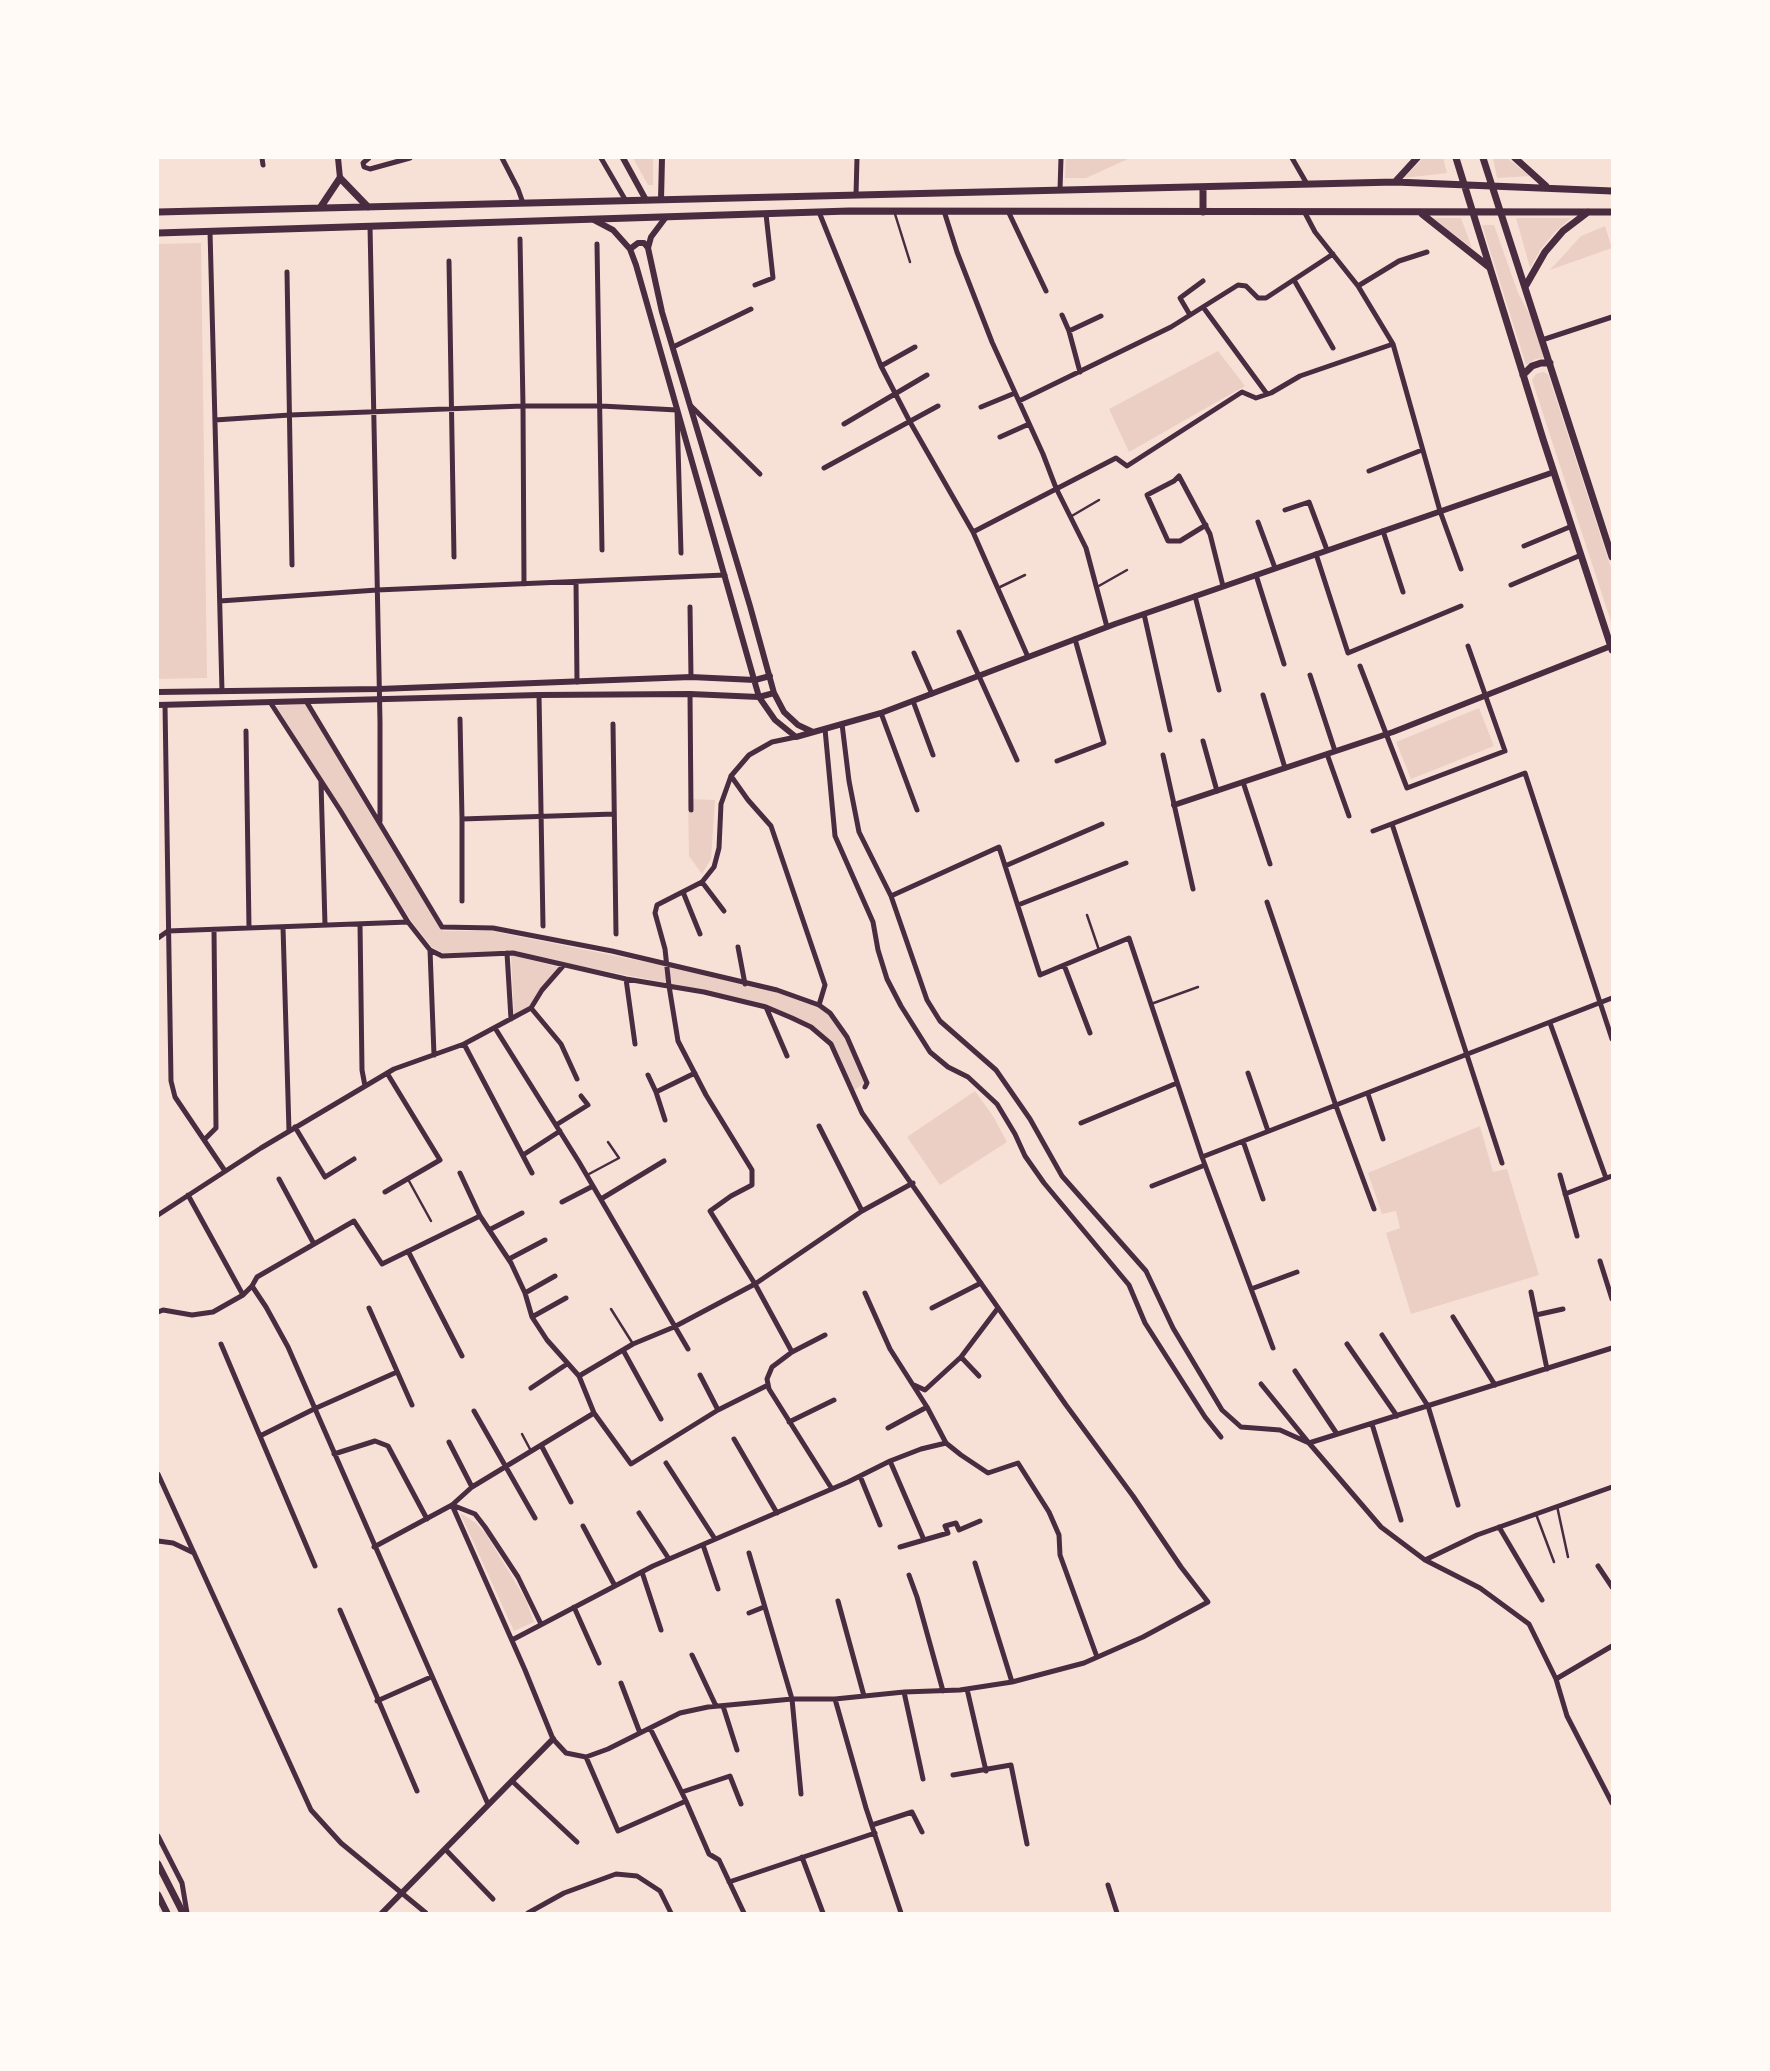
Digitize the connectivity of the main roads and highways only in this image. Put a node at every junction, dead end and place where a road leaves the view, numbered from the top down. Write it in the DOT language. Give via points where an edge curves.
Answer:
graph roads {
  1 [pos="1417,158"];
  2 [pos="1456,158"];
  3 [pos="1483,158"];
  4 [pos="1515,158"];
  5 [pos="1395,182"];
  6 [pos="1465,184"];
  7 [pos="1492,186"];
  8 [pos="1203,187"];
  9 [pos="1546,187"];
  10 [pos="1612,191"];
  11 [pos="523,203"];
  12 [pos="368,207"];
  13 [pos="320,208"];
  14 [pos="158,212"];
  15 [pos="1203,212"];
  16 [pos="1588,212"];
  17 [pos="1612,212"];
  18 [pos="1421,213"];
  19 [pos="1474,214"];
  20 [pos="1501,214"];
  21 [pos="523,221"];
  22 [pos="158,233"];
  23 [pos="1490,268"];
  24 [pos="1525,287"];
  25 [pos="1550,363"];
  26 [pos="1523,375"];
  27 [pos="1612,557"];
  28 [pos="1612,648"];
  29 [pos="158,1864"];
  30 [pos="158,1895"];
  31 [pos="167,1913"];
  32 [pos="185,1913"];
  1 -- 5 [label="main road"];
  2 -- 6 [label="main road"];
  3 -- 7 [label="main road"];
  4 -- 9 [label="main road"];
  5 -- 6 [label="main road"];
  5 -- 8 [label="main road"];
  6 -- 7 [label="main road"];
  6 -- 19 [label="main road"];
  7 -- 9 [label="main road"];
  7 -- 20 [label="main road"];
  8 -- 11 [label="main road"];
  8 -- 15 [label="main road"];
  9 -- 10 [label="main road"];
  11 -- 12 [label="main road"];
  11 -- 21 [label="main road"];
  12 -- 13 [label="main road"];
  12 -- 13 [label="main road" via="340,178"];
  13 -- 14 [label="main road"];
  15 -- 18 [label="main road"];
  15 -- 21 [label="main road" via="894,211"];
  16 -- 17 [label="main road"];
  16 -- 20 [label="main road"];
  16 -- 24 [label="main road" via="1545,252"];
  18 -- 19 [label="main road"];
  18 -- 23 [label="main road"];
  19 -- 20 [label="main road"];
  19 -- 23 [label="main road"];
  20 -- 24 [label="main road"];
  21 -- 22 [label="main road"];
  23 -- 26 [label="main road"];
  24 -- 25 [label="main road"];
  25 -- 26 [label="main road" via="1541,362"];
  25 -- 27 [label="main road"];
  26 -- 28 [label="main road"];
  29 -- 32 [label="main road"];
  30 -- 31 [label="main road"];
}
